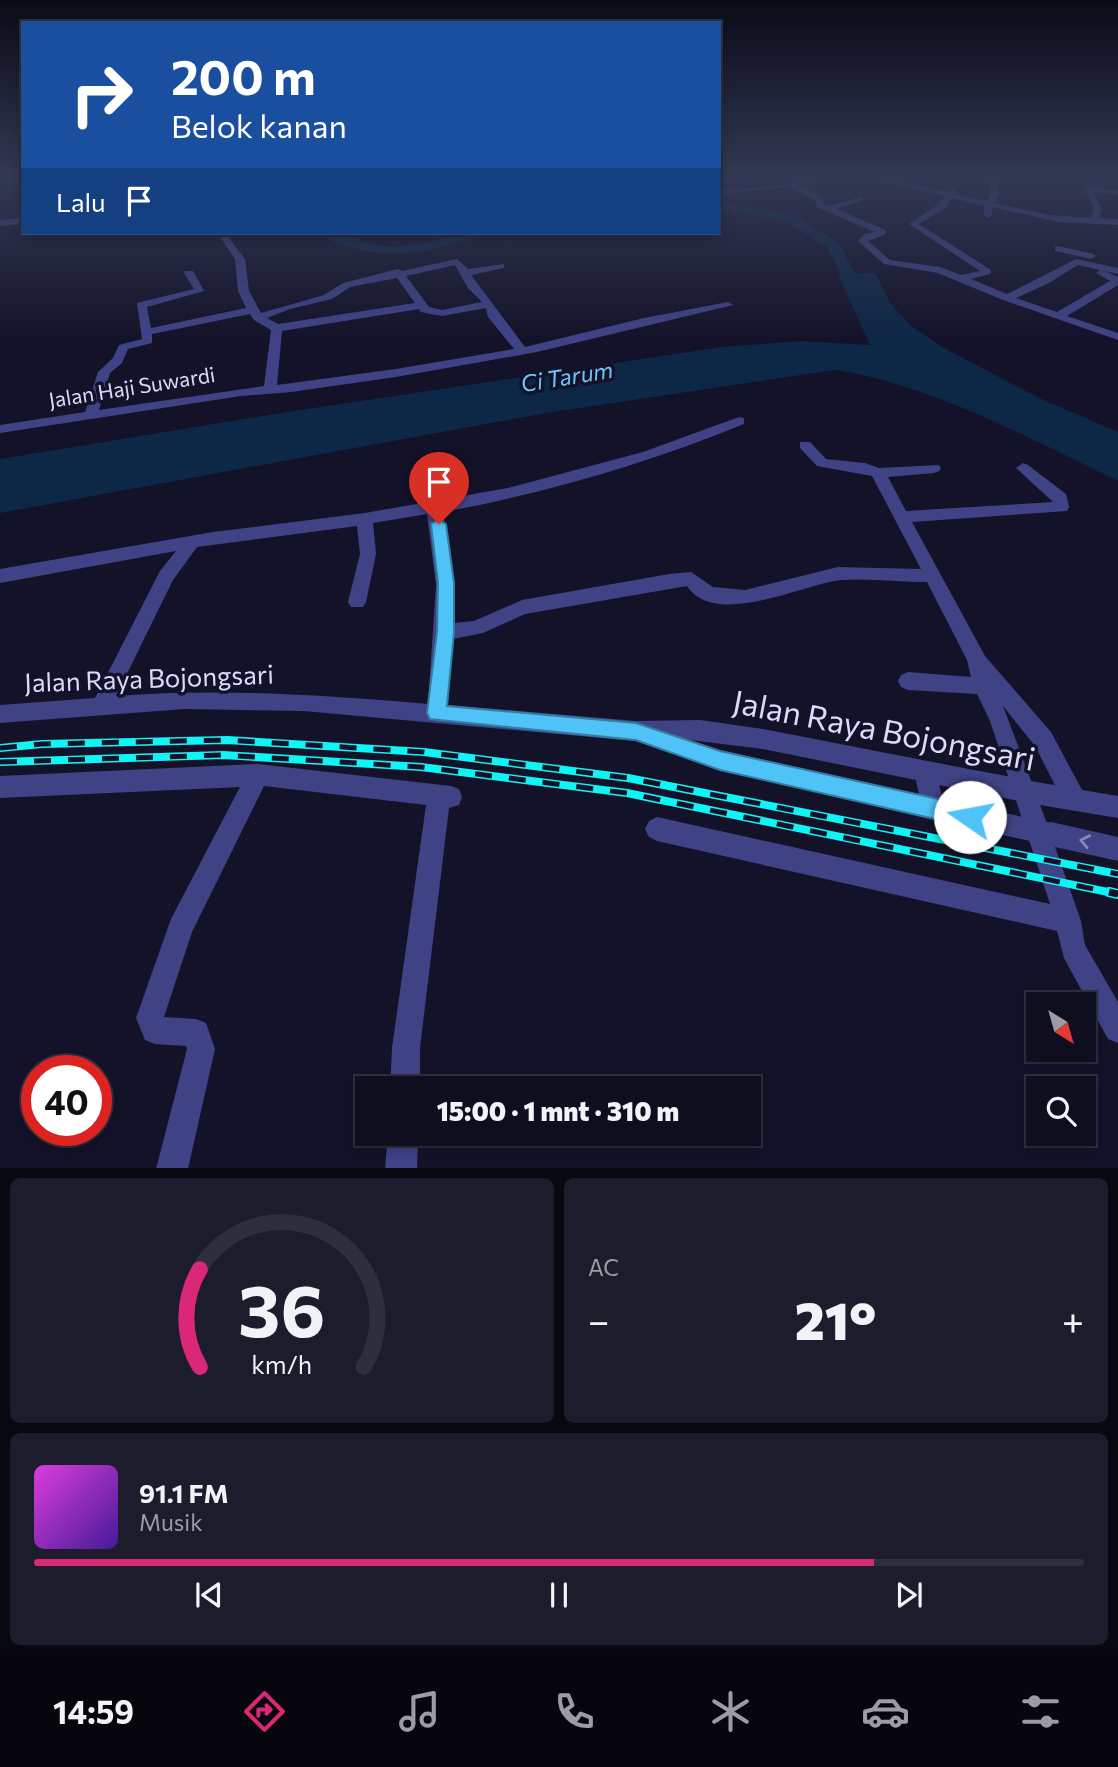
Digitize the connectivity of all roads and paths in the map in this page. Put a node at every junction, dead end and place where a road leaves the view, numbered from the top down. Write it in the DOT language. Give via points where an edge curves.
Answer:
graph roads {
  1 [pos="887,231"];
  2 [pos="914,231"];
  3 [pos="222,235"];
  4 [pos="1058,249"];
  5 [pos="1118,262"];
  6 [pos="501,266"];
  7 [pos="1105,267"];
  8 [pos="1118,271"];
  9 [pos="398,272"];
  10 [pos="189,273"];
  11 [pos="466,273"];
  12 [pos="963,278"];
  13 [pos="1007,298"];
  14 [pos="488,304"];
  15 [pos="728,305"];
  16 [pos="419,306"];
  17 [pos="255,314"];
  18 [pos="1058,316"];
  19 [pos="277,328"];
  20 [pos="147,332"];
  21 [pos="1118,337"];
  22 [pos="522,351"];
  23 [pos="270,389"];
  24 [pos="91,415"];
  25 [pos="739,421"];
  26 [pos="0,429"];
  27 [pos="805,445"];
  28 [pos="1023,467"];
  29 [pos="934,468"];
  30 [pos="878,473"];
  31 [pos="434,508"];
  32 [pos="902,517"];
  33 [pos="364,519"];
  34 [pos="192,542"];
  35 [pos="0,576"];
  36 [pos="931,576"];
  37 [pos="357,602"];
  38 [pos="445,632"];
  39 [pos="977,659"];
  40 [pos="908,681"];
  41 [pos="983,687"];
  42 [pos="101,706"];
  43 [pos="436,713"];
  44 [pos="0,714"];
  45 [pos="1025,719"];
  46 [pos="1000,720"];
  47 [pos="636,731"];
  48 [pos="925,771"];
  49 [pos="258,775"];
  50 [pos="0,787"];
  51 [pos="1074,798"];
  52 [pos="1118,807"];
  53 [pos="934,809"];
  54 [pos="657,829"];
  55 [pos="1118,849"];
  56 [pos="1068,921"];
  57 [pos="1118,1029"];
  58 [pos="405,1076"];
  59 [pos="402,1146"];
  60 [pos="172,1168"];
  61 [pos="401,1168"];
  1 -- 12 [label="street" via="863,241 885,260"];
  2 -- 12 [label="street" via="986,270"];
  3 -- 17 [label="street" via="240,259 238,270 246,301"];
  4 -- 5 [label="street"];
  6 -- 11 [label="street"];
  7 -- 8 [label="street"];
  7 -- 13 [label="street" via="1076,262"];
  7 -- 18 [label="street" via="1102,275 1116,282"];
  9 -- 11 [label="street" via="457,262"];
  9 -- 16 [label="street"];
  9 -- 17 [label="street" via="343,286 328,297"];
  10 -- 20 [label="street" via="200,290 141,305"];
  11 -- 14 [label="street"];
  12 -- 13 [label="street"];
  13 -- 18 [label="street"];
  14 -- 16 [label="street" via="442,313"];
  14 -- 22 [label="street"];
  15 -- 22 [label="street, Jalan Haji Suwardi"];
  16 -- 19 [label="street"];
  17 -- 19 [label="street"];
  17 -- 20 [label="street"];
  18 -- 21 [label="street"];
  19 -- 23 [label="street"];
  20 -- 24 [label="street" via="148,341 124,347 104,372"];
  22 -- 23 [label="street, Jalan Haji Suwardi"];
  23 -- 24 [label="street, Jalan Haji Suwardi"];
  24 -- 26 [label="street, Jalan Haji Suwardi"];
  25 -- 31 [label="street" via="619,466"];
  27 -- 30 [label="street" via="822,463"];
  28 -- 32 [label="street" via="1061,498 1061,507"];
  29 -- 30 [label="street"];
  30 -- 32 [label="street"];
  31 -- 33 [label="street"];
  31 -- 38 [label="street" via="443,541"];
  32 -- 36 [label="street"];
  33 -- 34 [label="street"];
  33 -- 37 [label="street" via="368,554"];
  34 -- 35 [label="street"];
  34 -- 42 [label="street" via="166,576"];
  36 -- 38 [label="street" via="842,573 769,594 727,598 698,588 691,579 669,581 522,607 476,628"];
  36 -- 39 [label="street"];
  38 -- 43 [label="street"];
  39 -- 41 [label="street"];
  39 -- 45 [label="street"];
  40 -- 41 [label="street"];
  41 -- 46 [label="street"];
  42 -- 43 [label="street, Jalan Raya Bojongsari" via="254,700"];
  42 -- 44 [label="street, Jalan Raya Bojongsari"];
  43 -- 47 [label="street, Jalan Raya Bojongsari"];
  45 -- 46 [label="street"];
  45 -- 51 [label="street" via="1043,739"];
  46 -- 56 [label="street"];
  47 -- 48 [label="street, Jalan Raya Bojongsari" via="685,729 738,735"];
  47 -- 53 [label="street, Jalan Raya Bojongsari" via="720,760"];
  48 -- 51 [label="street, Jalan Raya Bojongsari, bridge"];
  48 -- 53 [label="street"];
  49 -- 50 [label="street"];
  49 -- 58 [label="street" via="445,797"];
  49 -- 60 [label="street" via="180,928 150,1018 155,1030 197,1033 201,1041"];
  51 -- 52 [label="street, Jalan Raya Bojongsari"];
  55 -- 53 [label="street, Jalan Raya Bojongsari, one-way, bridge"];
  54 -- 56 [label="street"];
  56 -- 57 [label="street" via="1073,949"];
  59 -- 61 [label="street"];
}
